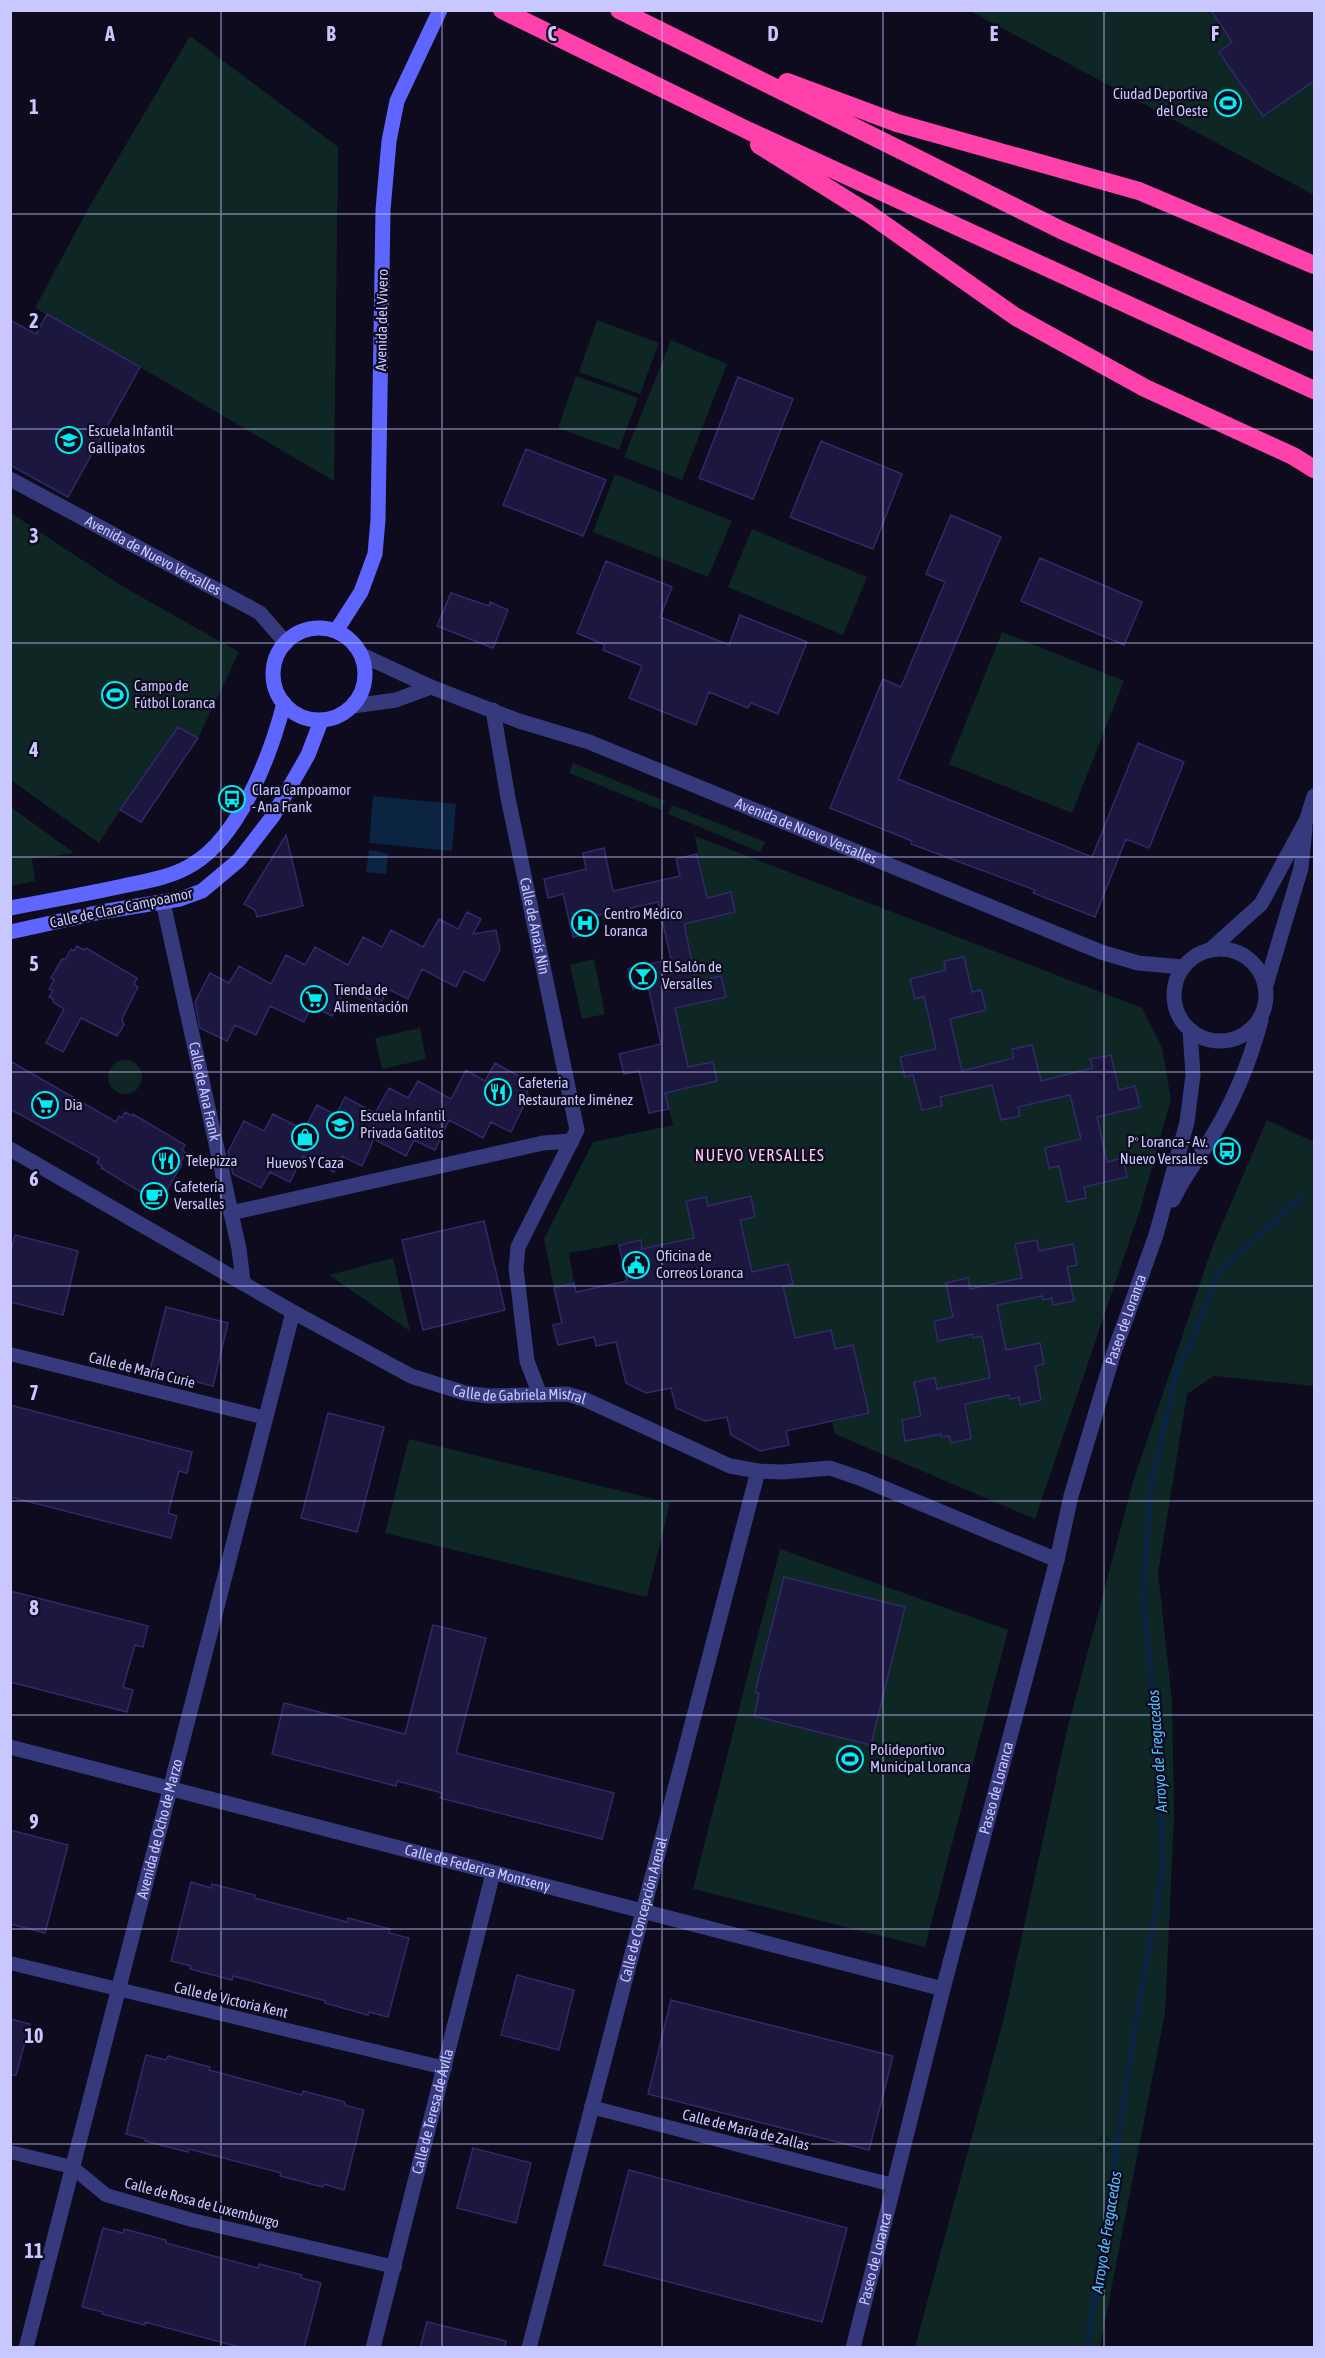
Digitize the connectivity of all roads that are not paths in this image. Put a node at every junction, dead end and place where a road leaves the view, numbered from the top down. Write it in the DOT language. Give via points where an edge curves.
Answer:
graph roads {
  1 [pos="440,10"];
  2 [pos="502,10"];
  3 [pos="619,10"];
  4 [pos="766,82"];
  5 [pos="750,131"];
  6 [pos="1314,265"];
  7 [pos="1314,342"];
  8 [pos="1314,390"];
  9 [pos="1314,469"];
  10 [pos="10,479"];
  11 [pos="336,631"];
  12 [pos="285,643"];
  13 [pos="362,655"];
  14 [pos="431,687"];
  15 [pos="284,703"];
  16 [pos="353,706"];
  17 [pos="493,710"];
  18 [pos="321,721"];
  19 [pos="1314,796"];
  20 [pos="1306,819"];
  21 [pos="163,902"];
  22 [pos="10,908"];
  23 [pos="10,932"];
  24 [pos="1210,950"];
  25 [pos="1183,967"];
  26 [pos="1266,985"];
  27 [pos="1264,1012"];
  28 [pos="1190,1030"];
  29 [pos="572,1141"];
  30 [pos="10,1149"];
  31 [pos="231,1214"];
  32 [pos="1156,1235"];
  33 [pos="243,1281"];
  34 [pos="293,1311"];
  35 [pos="10,1353"];
  36 [pos="540,1395"];
  37 [pos="266,1418"];
  38 [pos="758,1471"];
  39 [pos="1057,1560"];
  40 [pos="10,1748"];
  41 [pos="170,1789"];
  42 [pos="493,1873"];
  43 [pos="642,1912"];
  44 [pos="10,1963"];
  45 [pos="944,1989"];
  46 [pos="118,1990"];
  47 [pos="445,2068"];
  48 [pos="591,2107"];
  49 [pos="10,2152"];
  50 [pos="72,2167"];
  51 [pos="893,2185"];
  52 [pos="395,2267"];
  53 [pos="26,2348"];
  54 [pos="374,2348"];
  55 [pos="529,2348"];
  56 [pos="853,2348"];
  1 -- 11 [label="main road, Avenida del Vivero" via="397,101 388,141 375,554 361,592"];
  2 -- 5 [label="highway"];
  3 -- 4 [label="highway"];
  4 -- 6 [label="highway" via="790,82 897,123 1139,191"];
  4 -- 7 [label="highway" via="1061,230"];
  5 -- 8 [label="highway"];
  5 -- 9 [label="highway" via="762,148 868,213 1016,317 1145,388"];
  10 -- 12 [label="street, Avenida de Nuevo Versalles" via="260,613"];
  11 -- 12 [label="main road" via="318,628 300,632"];
  11 -- 13 [label="main road" via="351,640"];
  12 -- 15 [label="main road" via="276,658 273,676"];
  13 -- 14 [label="street, Avenida de Nuevo Versalles"];
  13 -- 16 [label="main road" via="366,673 363,691"];
  14 -- 16 [label="street" via="396,700"];
  14 -- 17 [label="street, Avenida de Nuevo Versalles"];
  15 -- 18 [label="main road" via="303,718"];
  15 -- 22 [label="main road, Calle de Clara Campoamor" via="274,741 244,805 220,841 194,864 163,877"];
  16 -- 18 [label="main road" via="338,717"];
  17 -- 25 [label="street, Avenida de Nuevo Versalles" via="589,742 1101,952 1138,963"];
  17 -- 29 [label="street, Calle de Anaís Nin" via="577,1130"];
  18 -- 21 [label="main road, Calle de Clara Campoamor" via="308,755 273,816 239,860 202,891"];
  19 -- 20 [label="street"];
  20 -- 24 [label="street" via="1261,904"];
  20 -- 26 [label="street" via="1300,868"];
  21 -- 23 [label="main road, Calle de Clara Campoamor"];
  21 -- 31 [label="street, Calle de Ana Frank"];
  24 -- 25 [label="street"];
  24 -- 26 [label="street" via="1227,949 1242,954 1260,971"];
  25 -- 28 [label="street" via="1174,991 1180,1017"];
  26 -- 27 [label="street"];
  27 -- 28 [label="street" via="1247,1033 1232,1040 1216,1041"];
  27 -- 32 [label="street, Paseo de Loranca" via="1253,1053 1229,1106 1182,1180"];
  28 -- 32 [label="street, Paseo de Loranca" via="1193,1075 1187,1122"];
  29 -- 31 [label="street" via="543,1143"];
  29 -- 36 [label="street, Calle de Anaís Nin" via="518,1247 516,1268 527,1361"];
  30 -- 33 [label="street, Calle de Gabriela Mistral"];
  31 -- 33 [label="street, Calle de Ana Frank"];
  32 -- 39 [label="street, Paseo de Loranca" via="1113,1355 1071,1496"];
  33 -- 34 [label="street, Calle de Gabriela Mistral"];
  34 -- 36 [label="street, Calle de Gabriela Mistral" via="411,1376 465,1393"];
  34 -- 37 [label="street, Avenida de Ocho de Marzo"];
  35 -- 37 [label="street, Calle de María Curie"];
  36 -- 38 [label="street, Calle de Gabriela Mistral" via="567,1394 584,1399 730,1466"];
  37 -- 41 [label="street, Avenida de Ocho de Marzo"];
  38 -- 39 [label="street, Calle de Gabriela Mistral" via="830,1468"];
  38 -- 43 [label="street, Calle de Concepción Arenal"];
  39 -- 45 [label="street, Paseo de Loranca"];
  40 -- 41 [label="street, Calle de Federica Montseny"];
  41 -- 42 [label="street, Calle de Federica Montseny"];
  41 -- 46 [label="street, Avenida de Ocho de Marzo"];
  42 -- 43 [label="street, Calle de Federica Montseny"];
  42 -- 47 [label="street, Calle de Teresa de Ávila"];
  43 -- 45 [label="street, Calle de Federica Montseny"];
  43 -- 48 [label="street, Calle de Concepción Arenal"];
  44 -- 46 [label="street, Calle de Victoria Kent"];
  45 -- 51 [label="street, Paseo de Loranca"];
  46 -- 47 [label="street, Calle de Victoria Kent"];
  46 -- 50 [label="street, Avenida de Ocho de Marzo"];
  47 -- 52 [label="street, Calle de Teresa de Ávila"];
  48 -- 51 [label="street, Calle de María de Zallas"];
  48 -- 55 [label="street, Calle de Concepción Arenal"];
  49 -- 50 [label="street, Calle de Rosa de Luxemburgo"];
  50 -- 52 [label="street, Calle de Rosa de Luxemburgo" via="106,2195 192,2220"];
  50 -- 53 [label="street, Avenida de Ocho de Marzo"];
  51 -- 56 [label="street, Paseo de Loranca"];
  52 -- 54 [label="street, Calle de Teresa de Ávila"];
}
